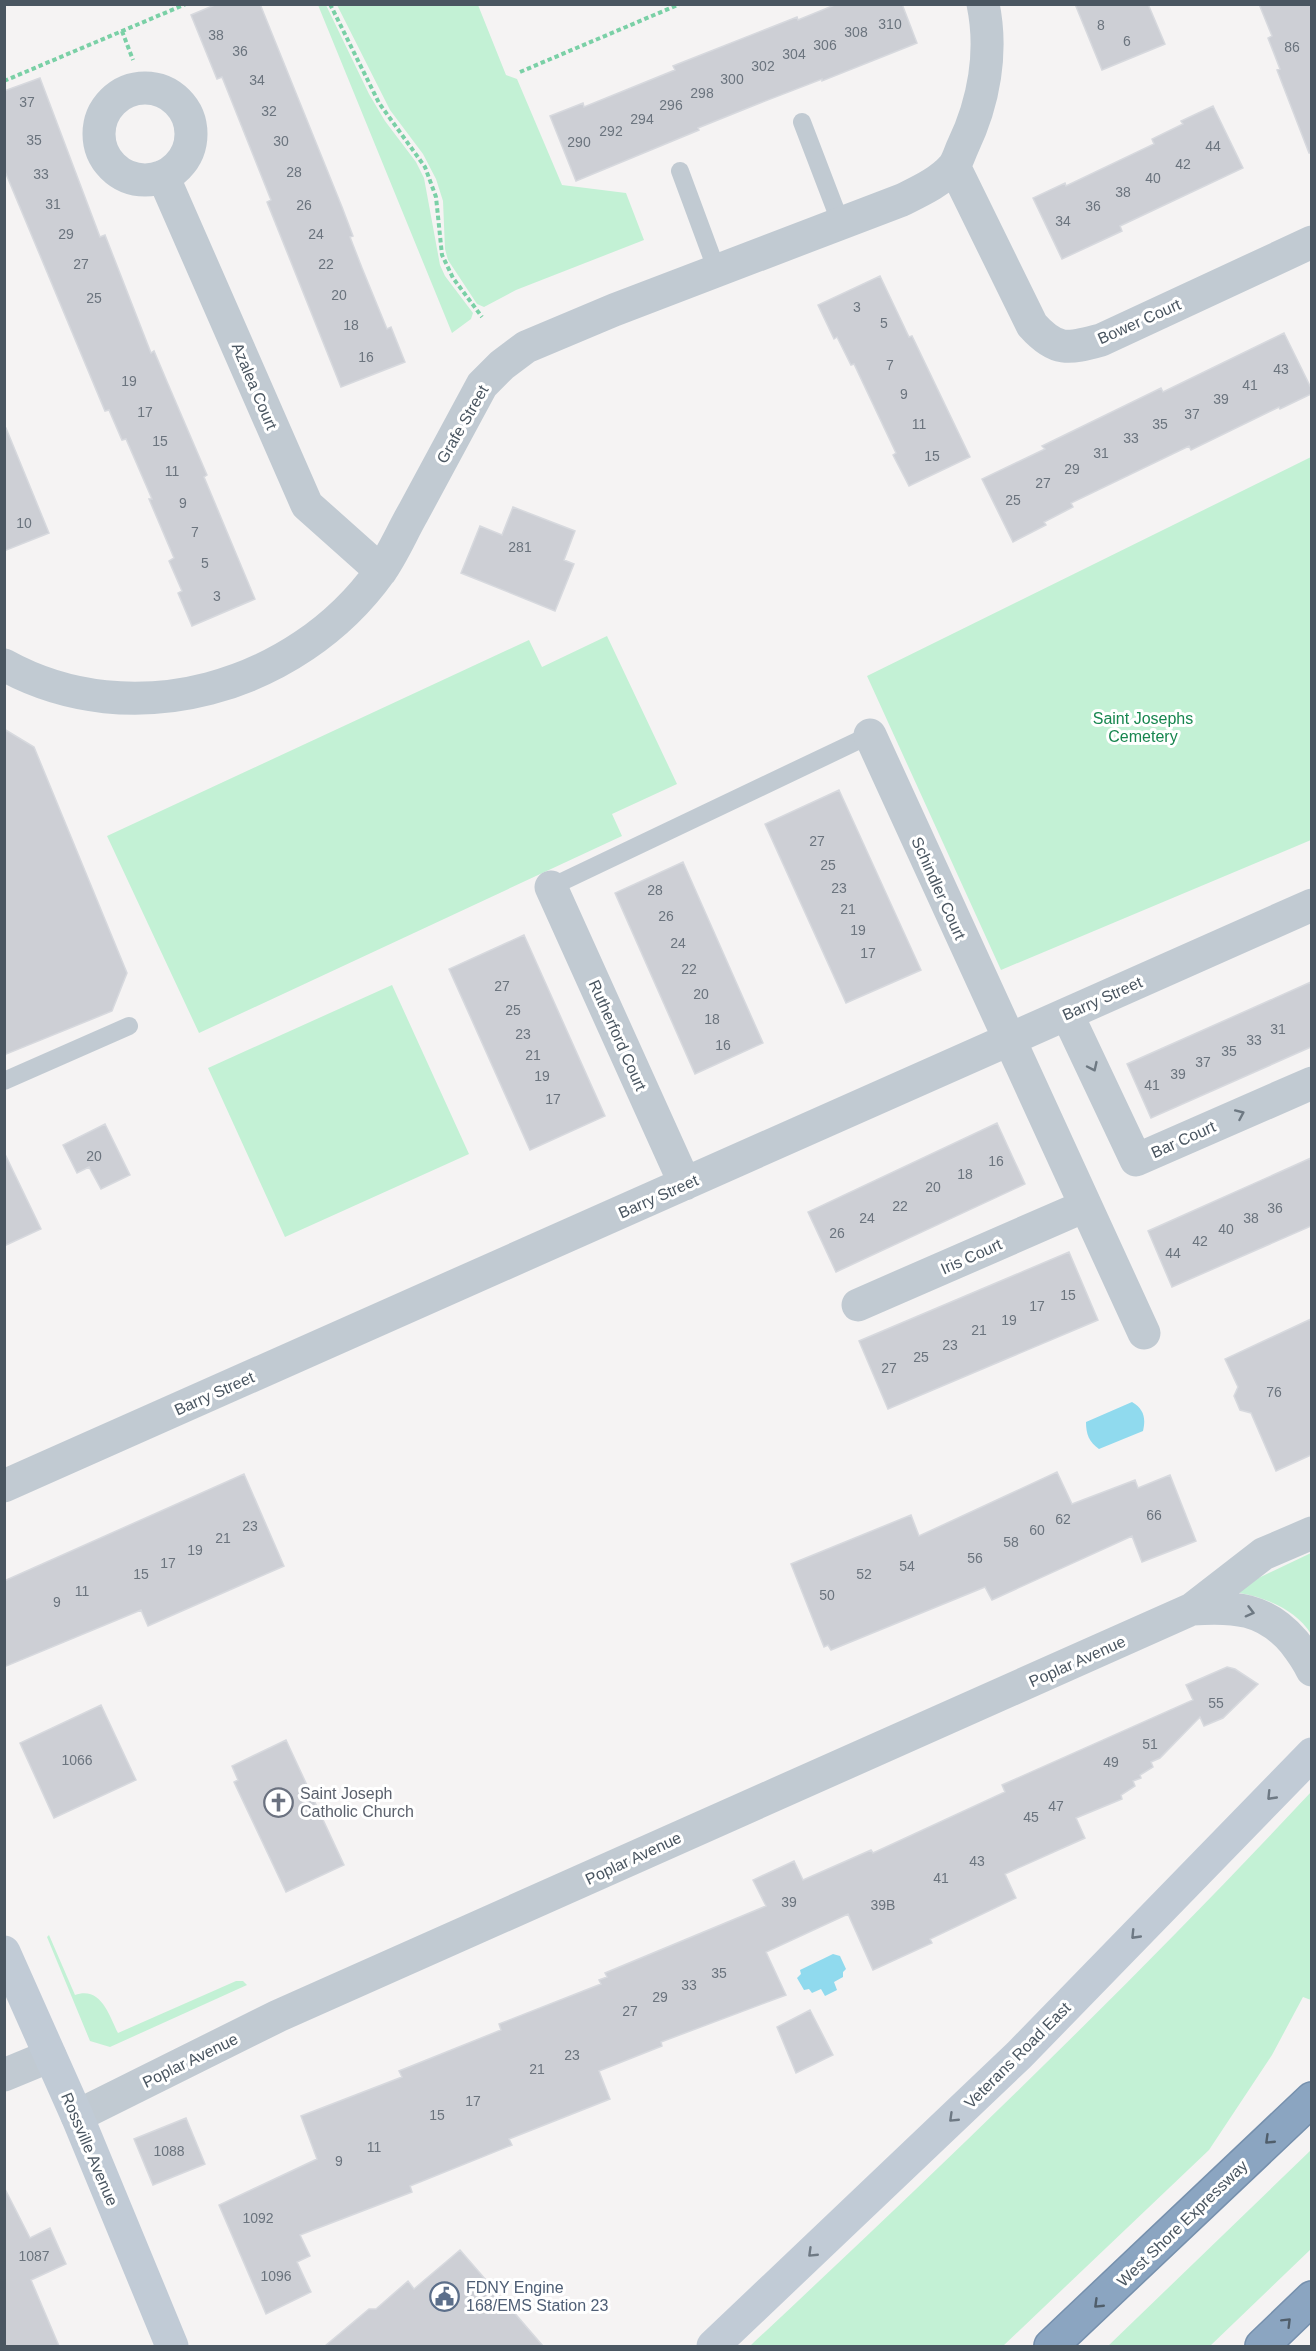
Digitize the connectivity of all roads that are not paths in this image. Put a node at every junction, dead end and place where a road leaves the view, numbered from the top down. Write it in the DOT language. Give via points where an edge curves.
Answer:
graph roads {
  1 [pos="983,4"];
  2 [pos="802,122"];
  3 [pos="954,166"];
  4 [pos="680,171"];
  5 [pos="163,176"];
  6 [pos="841,224"];
  7 [pos="1311,242"];
  8 [pos="717,271"];
  9 [pos="381,571"];
  10 [pos="4,665"];
  11 [pos="870,735"];
  12 [pos="551,887"];
  13 [pos="1311,907"];
  14 [pos="1067,1014"];
  15 [pos="129,1026"];
  16 [pos="1009,1040"];
  17 [pos="4,1081"];
  18 [pos="1311,1083"];
  19 [pos="685,1184"];
  20 [pos="1085,1206"];
  21 [pos="858,1305"];
  22 [pos="1144,1333"];
  23 [pos="4,1486"];
  24 [pos="1311,1533"];
  25 [pos="1192,1609"];
  26 [pos="1311,1670"];
  27 [pos="1311,1754"];
  28 [pos="4,1952"];
  29 [pos="50,2056"];
  30 [pos="4,2075"];
  31 [pos="1311,2099"];
  32 [pos="77,2116"];
  33 [pos="1311,2298"];
  34 [pos="172,2346"];
  35 [pos="713,2346"];
  36 [pos="1051,2346"];
  37 [pos="1262,2346"];
  1 -- 3 [label="street, Grafe Street" via="987,45 984,84 973,126"];
  2 -- 6 [label="lane"];
  3 -- 6 [label="street, Grafe Street" via="902,200"];
  3 -- 7 [label="street, Bower Court" via="1032,325 1044,338 1063,347 1101,340"];
  4 -- 8 [label="lane"];
  5 -- 9 [label="street, Azalea Court" via="307,505"];
  6 -- 8 [label="street, Grafe Street"];
  8 -- 9 [label="street, Grafe Street" via="526,347 502,365 482,385"];
  9 -- 10 [label="street, Grafe Street" via="350,609 315,640 269,668 192,693 135,699 89,695 28,678"];
  11 -- 12 [label="lane"];
  11 -- 16 [label="street, Schindler Court"];
  12 -- 19 [label="street, Rutherford Court"];
  13 -- 14 [label="street, Barry Street"];
  14 -- 16 [label="street, Barry Street"];
  14 -- 18 [label="street, Bar Court, one-way" via="1136,1160"];
  15 -- 17 [label="lane"];
  16 -- 19 [label="street, Barry Street"];
  16 -- 20 [label="street"];
  19 -- 23 [label="street, Barry Street"];
  20 -- 21 [label="street, Iris Court"];
  20 -- 22 [label="street"];
  24 -- 25 [label="street, Poplar Avenue" via="1263,1554"];
  25 -- 26 [label="street, Poplar Avenue, one-way" via="1223,1607 1255,1612 1284,1630"];
  25 -- 32 [label="street, Poplar Avenue" via="278,2016"];
  27 -- 35 [label="street, Veterans Road East, one-way" via="1019,2055"];
  28 -- 29 [label="street, Rossville Avenue"];
  29 -- 30 [label="street"];
  29 -- 32 [label="street, Rossville Avenue"];
  31 -- 36 [label="highway, West Shore Expressway, one-way"];
  32 -- 34 [label="street, Rossville Avenue"];
  37 -- 33 [label="highway, one-way"];
}
